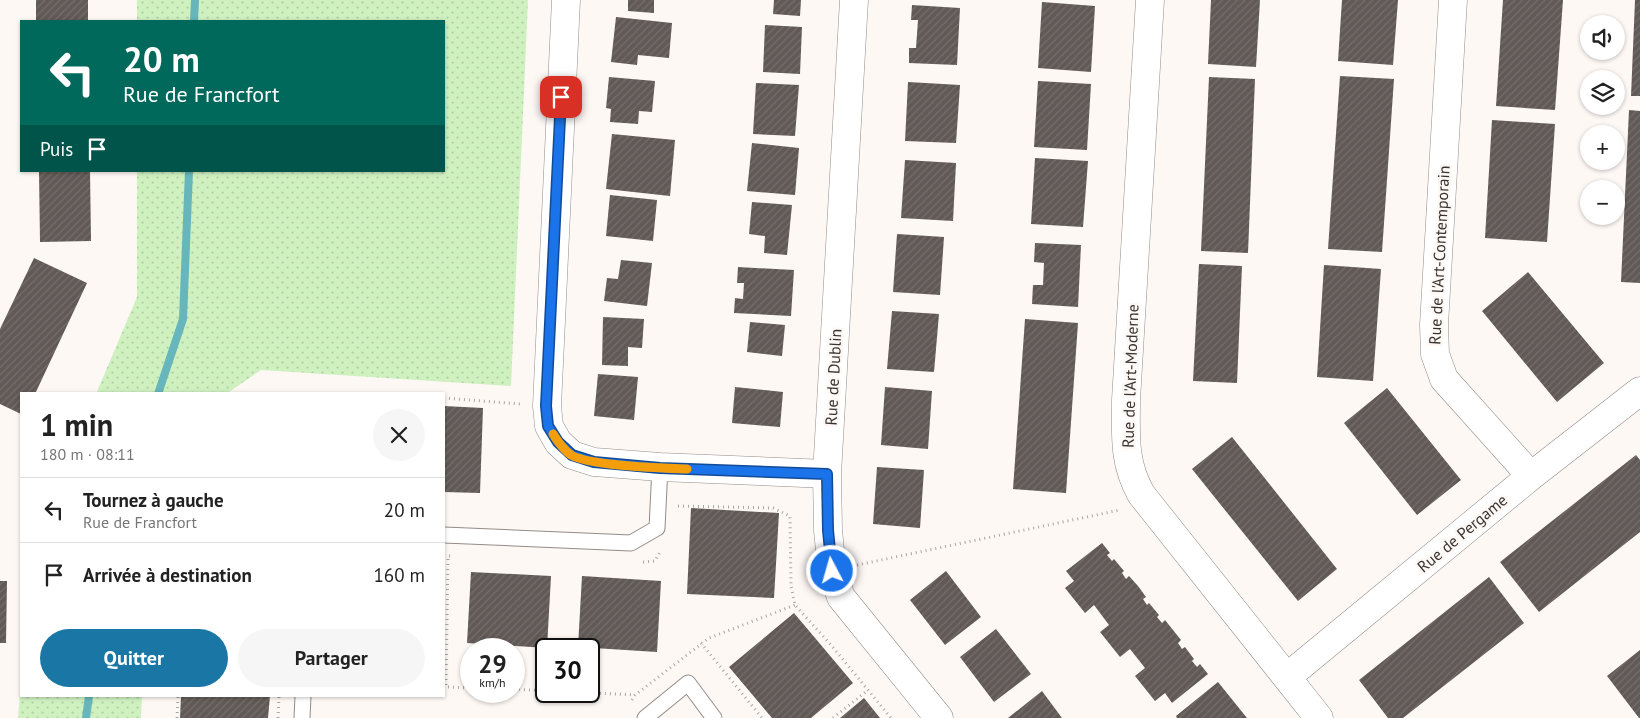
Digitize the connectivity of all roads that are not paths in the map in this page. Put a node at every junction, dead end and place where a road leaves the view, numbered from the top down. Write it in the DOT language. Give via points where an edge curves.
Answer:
graph roads {
  1 [pos="566,0"];
  2 [pos="854,0"];
  3 [pos="1150,0"];
  4 [pos="1453,0"];
  5 [pos="1640,391"];
  6 [pos="660,468"];
  7 [pos="827,474"];
  8 [pos="1532,476"];
  9 [pos="445,535"];
  10 [pos="1287,677"];
  11 [pos="303,697"];
  12 [pos="302,718"];
  13 [pos="646,718"];
  14 [pos="714,718"];
  15 [pos="939,718"];
  16 [pos="1319,718"];
  1 -- 6 [label="street" via="546,406 548,426 572,455 594,462"];
  2 -- 7 [label="street, Rue de Dublin"];
  3 -- 10 [label="street, Rue de l'Art-Moderne" via="1126,400 1129,466 1141,494"];
  4 -- 8 [label="street, Rue de l'Art-Contemporain" via="1434,324 1435,354 1444,379"];
  5 -- 8 [label="street, Rue de Pergame"];
  6 -- 7 [label="street"];
  6 -- 9 [label="lane" via="657,528 631,543"];
  7 -- 15 [label="street, Rue de Dublin" via="832,571 840,597"];
  8 -- 10 [label="street, Rue de Pergame"];
  10 -- 16 [label="street, Rue de l'Art-Moderne"];
  11 -- 12 [label="lane"];
  13 -- 14 [label="lane" via="688,683"];
}
